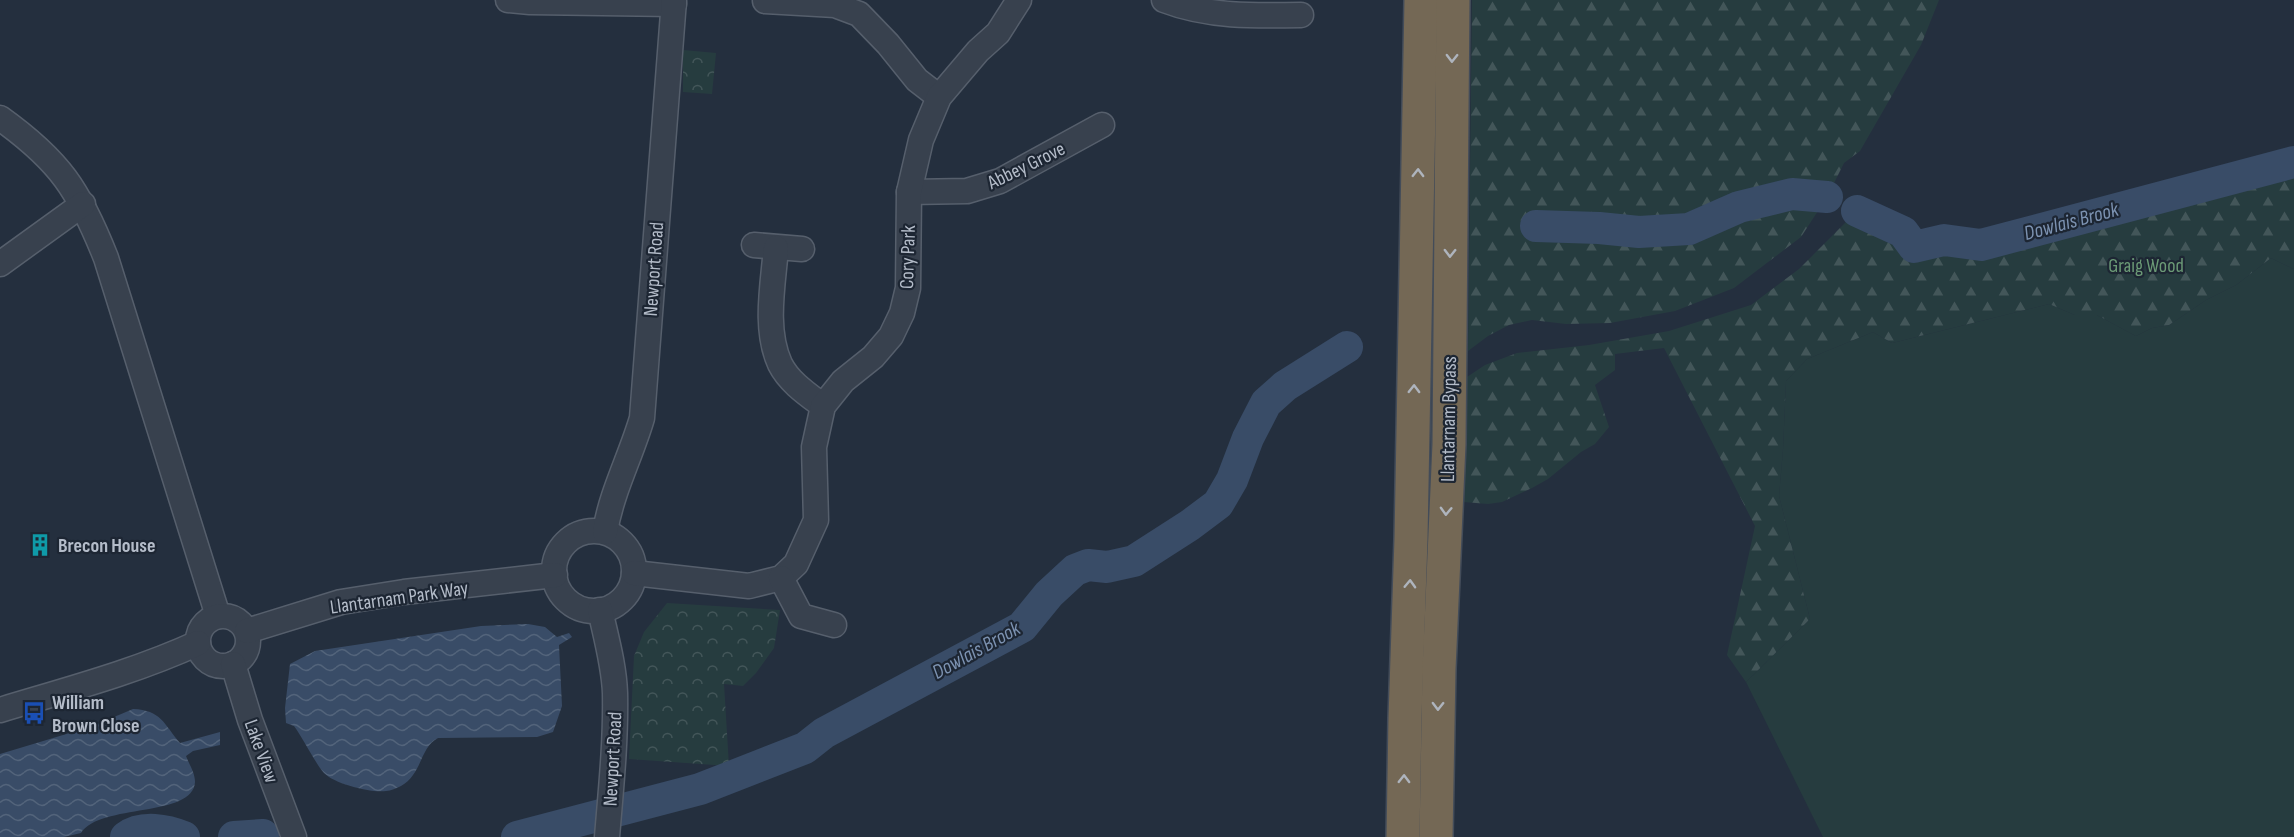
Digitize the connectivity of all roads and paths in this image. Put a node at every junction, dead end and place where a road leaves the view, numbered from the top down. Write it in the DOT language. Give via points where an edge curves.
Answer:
graph roads {
  1 [pos="508,0"];
  2 [pos="1019,0"];
  3 [pos="1164,0"];
  4 [pos="1421,0"];
  5 [pos="1453,0"];
  6 [pos="765,1"];
  7 [pos="674,2"];
  8 [pos="1301,15"];
  9 [pos="939,97"];
  10 [pos="0,118"];
  11 [pos="1102,125"];
  12 [pos="909,192"];
  13 [pos="83,204"];
  14 [pos="802,249"];
  15 [pos="0,264"];
  16 [pos="823,406"];
  17 [pos="605,532"];
  18 [pos="634,573"];
  19 [pos="555,575"];
  20 [pos="781,578"];
  21 [pos="600,610"];
  22 [pos="218,616"];
  23 [pos="834,625"];
  24 [pos="247,631"];
  25 [pos="198,643"];
  26 [pos="233,664"];
  27 [pos="0,710"];
  28 [pos="294,837"];
  29 [pos="607,837"];
  30 [pos="1403,837"];
  31 [pos="1436,837"];
  1 -- 7 [label="street"];
  2 -- 9 [label="street, Cory Park" via="998,33"];
  3 -- 8 [label="street" via="1228,15"];
  30 -- 4 [label="highway, Llantarnam Bypass, one-way"];
  5 -- 31 [label="highway, Llantarnam Bypass, one-way" via="1449,444"];
  6 -- 9 [label="street" via="835,5 859,14 917,80"];
  7 -- 17 [label="street, Newport Road" via="642,418 608,512"];
  9 -- 12 [label="street, Cory Park" via="921,140"];
  10 -- 13 [label="street" via="54,162"];
  11 -- 12 [label="street, Abbey Grove" via="1000,181 967,190"];
  12 -- 16 [label="street, Cory Park" via="908,288 902,313 891,336 873,357 843,381"];
  13 -- 15 [label="street"];
  13 -- 22 [label="street" via="106,258"];
  14 -- 16 [label="street" via="765,246 772,335 780,364 798,387"];
  16 -- 20 [label="street, Cory Park" via="814,447 816,520 796,564"];
  17 -- 18 [label="street" via="627,548"];
  17 -- 19 [label="street" via="580,533 568,540 555,562"];
  18 -- 20 [label="street" via="749,586"];
  18 -- 21 [label="street" via="620,601"];
  19 -- 21 [label="street" via="565,598 575,606"];
  19 -- 24 [label="street, Llantarnam Park Way" via="341,602"];
  20 -- 23 [label="street" via="801,616"];
  21 -- 29 [label="street, Newport Road" via="615,692"];
  22 -- 24 [label="street" via="236,618"];
  22 -- 25 [label="street" via="203,625"];
  24 -- 26 [label="street" via="246,651"];
  25 -- 26 [label="street" via="200,652 214,664"];
  25 -- 27 [label="street"];
  26 -- 28 [label="street, Lake View"];
}
